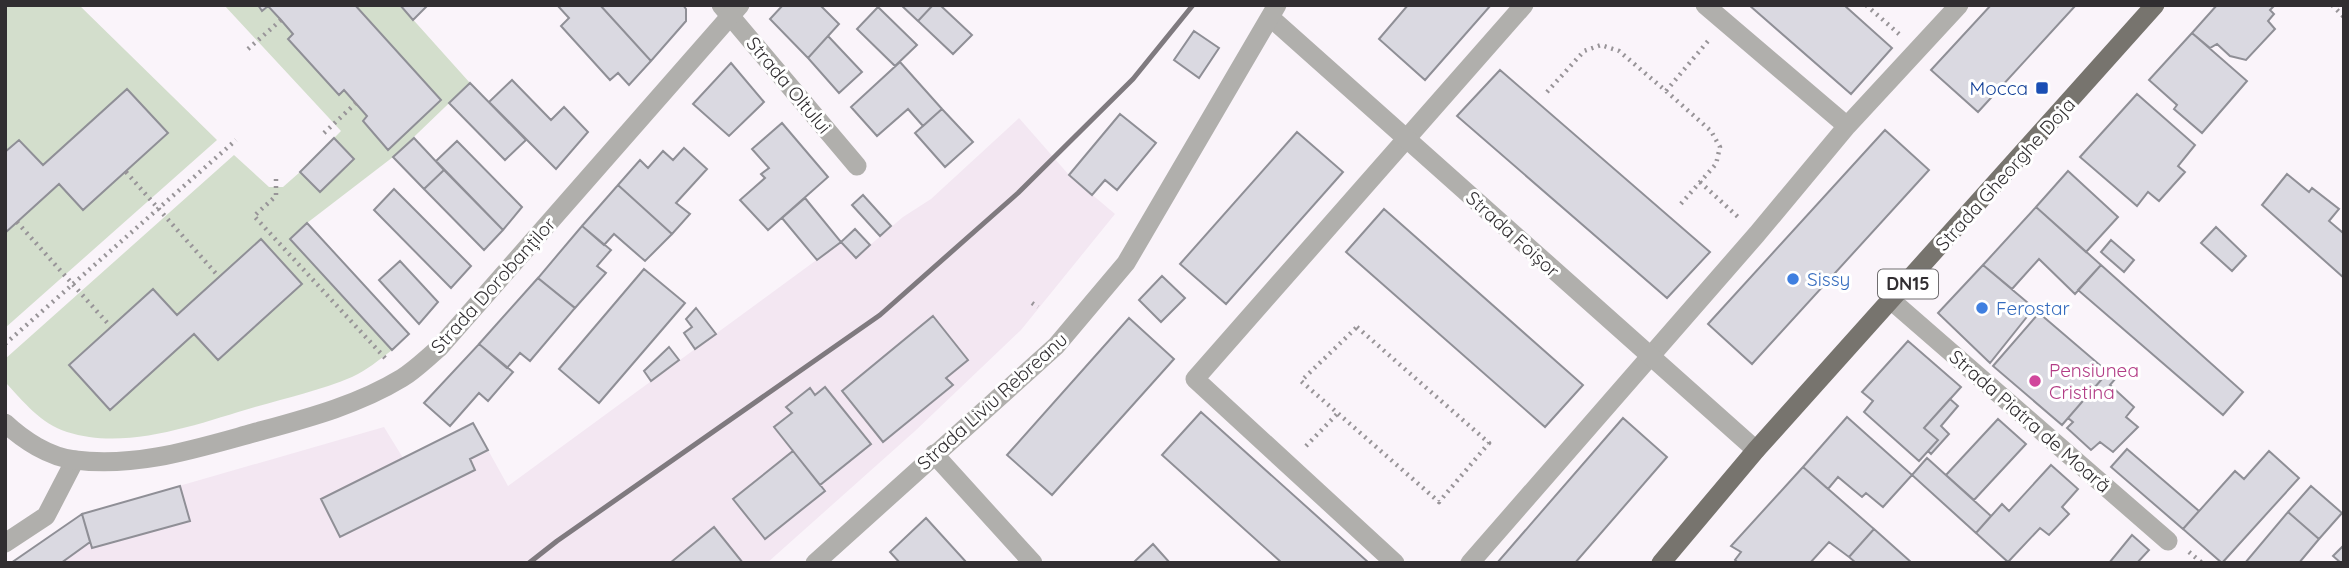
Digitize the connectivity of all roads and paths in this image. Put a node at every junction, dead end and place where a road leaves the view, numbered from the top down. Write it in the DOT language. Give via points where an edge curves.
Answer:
graph roads {
  1 [pos="1524,5"];
  2 [pos="1705,5"];
  3 [pos="1866,5"];
  4 [pos="1959,5"];
  5 [pos="2155,5"];
  6 [pos="2332,5"];
  7 [pos="730,9"];
  8 [pos="1274,12"];
  9 [pos="2344,17"];
  10 [pos="281,20"];
  11 [pos="1724,21"];
  12 [pos="248,49"];
  13 [pos="1918,51"];
  14 [pos="1666,90"];
  15 [pos="1547,92"];
  16 [pos="356,103"];
  17 [pos="1847,126"];
  18 [pos="324,133"];
  19 [pos="236,139"];
  20 [pos="1408,139"];
  21 [pos="857,166"];
  22 [pos="125,172"];
  23 [pos="276,179"];
  24 [pos="1700,182"];
  25 [pos="1679,206"];
  26 [pos="158,209"];
  27 [pos="18,222"];
  28 [pos="1757,234"];
  29 [pos="219,277"];
  30 [pos="73,284"];
  31 [pos="1892,301"];
  32 [pos="1032,303"];
  33 [pos="1038,307"];
  34 [pos="111,327"];
  35 [pos="5,344"];
  36 [pos="1649,357"];
  37 [pos="391,365"];
  38 [pos="1338,413"];
  39 [pos="5,423"];
  40 [pos="1756,450"];
  41 [pos="934,454"];
  42 [pos="75,460"];
  43 [pos="1288,464"];
  44 [pos="2168,541"];
  45 [pos="5,543"];
  46 [pos="815,563"];
  47 [pos="1033,563"];
  48 [pos="1395,563"];
  49 [pos="1470,563"];
  50 [pos="1661,563"];
  1 -- 20 [label="street"];
  2 -- 11 [label="street"];
  3 -- 13 [label="path"];
  4 -- 13 [label="street"];
  5 -- 31 [label="main road, Strada Gheorghe Doja / DN15"];
  6 -- 9 [label="path"];
  7 -- 21 [label="street, Strada Oltului"];
  7 -- 42 [label="street, Strada Dorobanților" via="439,348 404,377 316,416 178,454 129,461"];
  8 -- 20 [label="street, Strada Foișor"];
  8 -- 41 [label="street, Strada Liviu Rebreanu" via="1126,263 1056,346"];
  10 -- 12 [label="path"];
  11 -- 14 [label="path"];
  11 -- 17 [label="street"];
  13 -- 17 [label="street"];
  14 -- 15 [label="path" via="1619,51 1601,45 1584,51"];
  14 -- 24 [label="path" via="1711,131 1720,147 1716,164"];
  16 -- 18 [label="path"];
  17 -- 28 [label="street"];
  19 -- 26 [label="path"];
  20 -- 36 [label="street, Strada Foișor"];
  20 -- 43 [label="street" via="1195,379"];
  22 -- 26 [label="path"];
  23 -- 37 [label="path" via="276,196 254,216"];
  24 -- 25 [label="path"];
  24 -- 28 [label="path"];
  26 -- 29 [label="path"];
  26 -- 30 [label="path"];
  27 -- 30 [label="path"];
  28 -- 36 [label="street"];
  30 -- 34 [label="path"];
  30 -- 35 [label="path"];
  31 -- 40 [label="main road, Strada Gheorghe Doja / DN15"];
  31 -- 44 [label="street, Strada Piatra de Moară"];
  32 -- 33 [label="path"];
  36 -- 40 [label="street, Strada Foișor"];
  36 -- 49 [label="street"];
  38 -- 38 [label="path" via="1301,381 1357,327 1489,443 1439,502"];
  38 -- 43 [label="path"];
  39 -- 42 [label="street, Strada Dorobanților" via="56,456"];
  40 -- 50 [label="main road, Strada Gheorghe Doja / DN15"];
  41 -- 46 [label="street, Strada Liviu Rebreanu"];
  41 -- 47 [label="street"];
  42 -- 45 [label="street" via="46,516"];
  43 -- 48 [label="street"];
}
